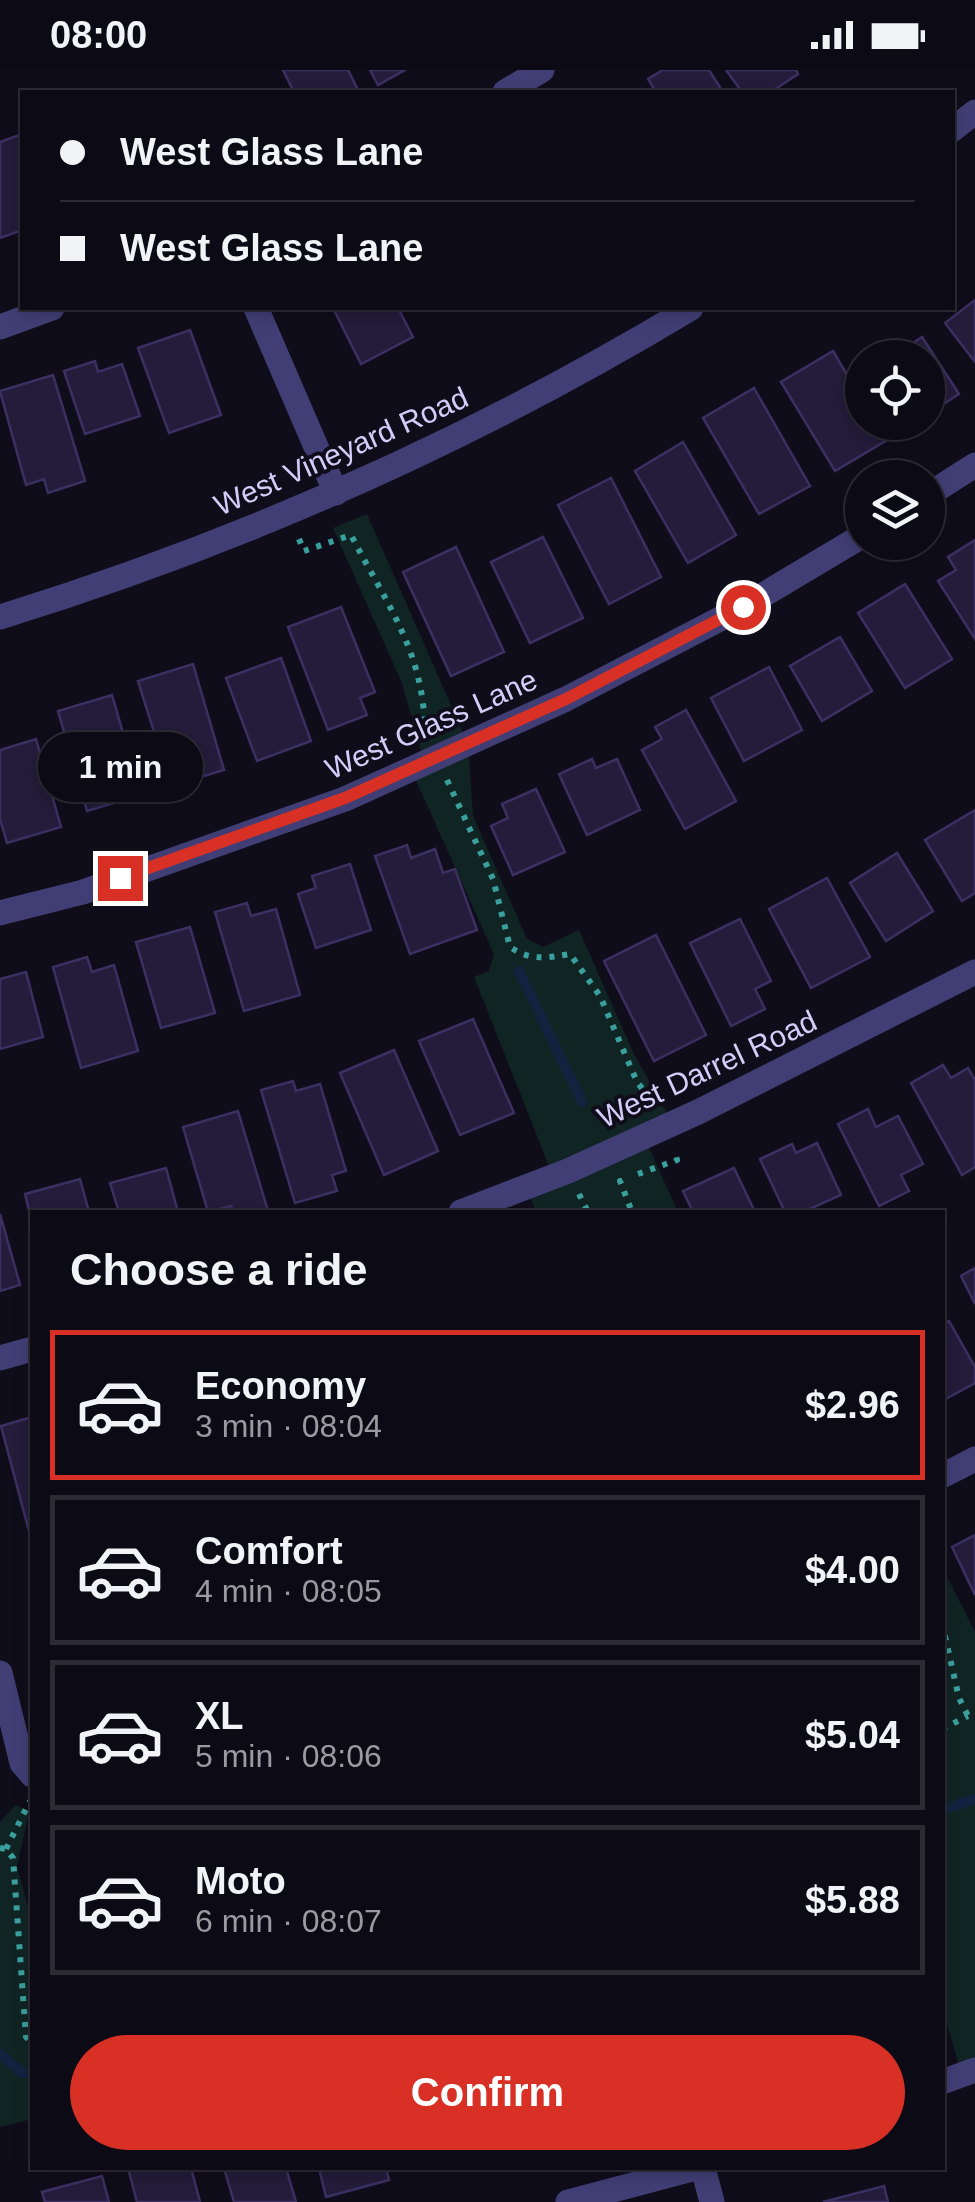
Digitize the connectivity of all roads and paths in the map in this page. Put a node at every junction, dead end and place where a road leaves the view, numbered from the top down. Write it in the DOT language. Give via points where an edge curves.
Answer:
graph roads {
  1 [pos="542,70"];
  2 [pos="508,90"];
  3 [pos="975,112"];
  4 [pos="955,128"];
  5 [pos="46,310"];
  6 [pos="257,310"];
  7 [pos="688,310"];
  8 [pos="0,326"];
  9 [pos="975,465"];
  10 [pos="945,484"];
  11 [pos="336,493"];
  12 [pos="288,515"];
  13 [pos="845,546"];
  14 [pos="0,617"];
  15 [pos="434,758"];
  16 [pos="0,913"];
  17 [pos="975,972"];
  18 [pos="666,1127"];
  19 [pos="466,1210"];
  20 [pos="631,1210"];
  21 [pos="30,1350"];
  22 [pos="0,1358"];
  23 [pos="975,1460"];
  24 [pos="945,1475"];
  25 [pos="945,1637"];
  26 [pos="0,1673"];
  27 [pos="972,1716"];
  28 [pos="945,1729"];
  29 [pos="30,1773"];
  30 [pos="30,1802"];
  31 [pos="3,1849"];
  32 [pos="30,2041"];
  33 [pos="975,2070"];
  34 [pos="945,2081"];
  35 [pos="692,2170"];
  36 [pos="701,2170"];
  37 [pos="568,2202"];
  38 [pos="712,2202"];
  1 -- 2 [label="street"];
  3 -- 4 [label="street"];
  5 -- 8 [label="street"];
  6 -- 11 [label="street"];
  7 -- 11 [label="street, West Vineyard Road" via="560,383"];
  9 -- 10 [label="street"];
  11 -- 12 [label="street, West Vineyard Road"];
  12 -- 14 [label="street, West Vineyard Road"];
  12 -- 15 [label="path" via="304,551 351,536 412,650"];
  13 -- 15 [label="street, West Glass Lane" via="566,699"];
  15 -- 16 [label="street, West Glass Lane" via="326,805 83,892"];
  15 -- 18 [label="path" via="493,879 510,946 524,956 570,954 600,996 637,1082"];
  17 -- 18 [label="street, West Darrel Road"];
  18 -- 19 [label="street, West Darrel Road"];
  18 -- 20 [label="path" via="677,1160 620,1182"];
  21 -- 22 [label="street"];
  23 -- 24 [label="street"];
  25 -- 27 [label="path" via="959,1698"];
  26 -- 29 [label="street"];
  27 -- 28 [label="path"];
  30 -- 31 [label="path"];
  31 -- 32 [label="path" via="13,1858"];
  33 -- 34 [label="street"];
  35 -- 37 [label="street"];
  36 -- 38 [label="street"];
}
